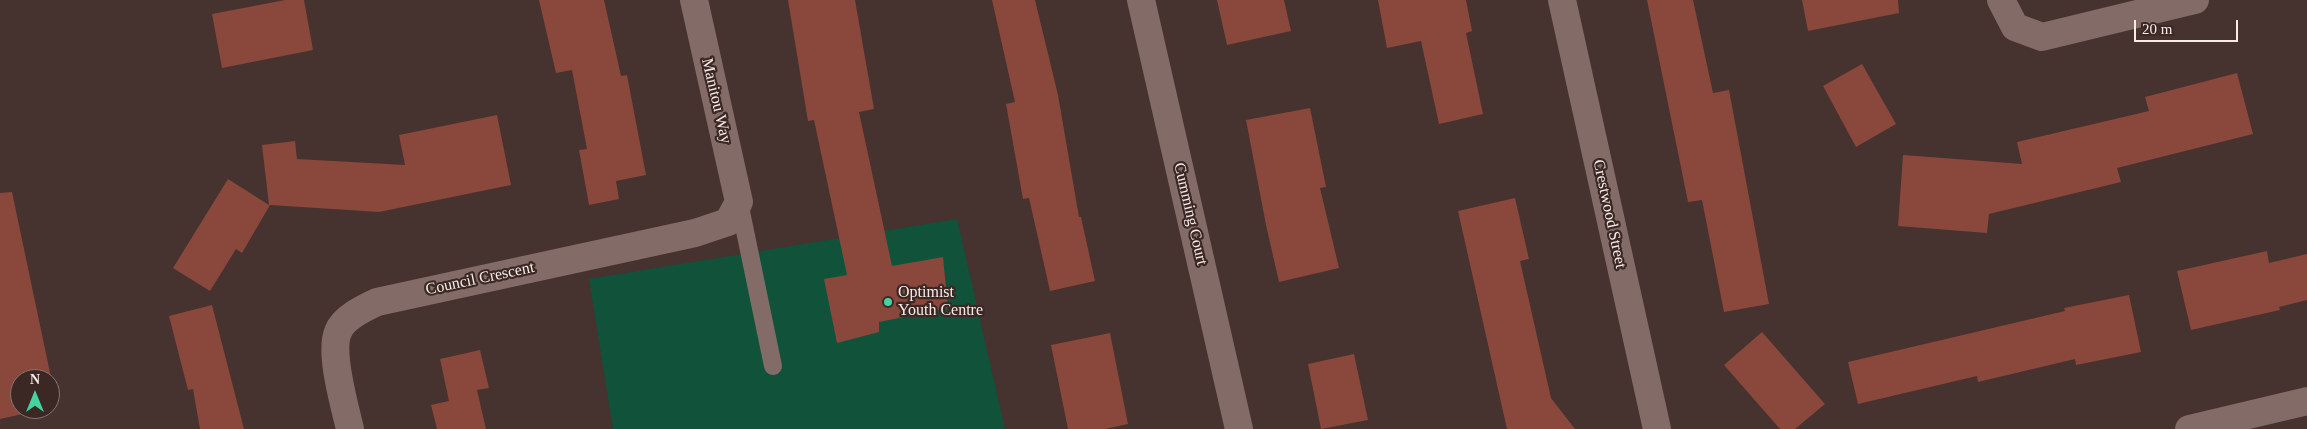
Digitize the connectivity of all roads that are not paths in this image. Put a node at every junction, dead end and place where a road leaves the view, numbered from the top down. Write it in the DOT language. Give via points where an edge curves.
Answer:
graph roads {
  1 [pos="694,0"];
  2 [pos="1141,0"];
  3 [pos="1562,0"];
  4 [pos="2001,0"];
  5 [pos="2195,0"];
  6 [pos="734,212"];
  7 [pos="773,366"];
  8 [pos="2307,401"];
  9 [pos="350,429"];
  10 [pos="1239,429"];
  11 [pos="1657,429"];
  12 [pos="2189,429"];
  1 -- 6 [label="street, Manitou Way"];
  2 -- 10 [label="street, Cumming Court"];
  3 -- 11 [label="street, Crestwood Street"];
  4 -- 5 [label="street" via="2015,28 2042,37"];
  6 -- 7 [label="lane, Manitou Way"];
  6 -- 9 [label="street, Council Crescent" via="695,233 377,302 356,312 338,332 336,355"];
  8 -- 12 [label="street"];
}
